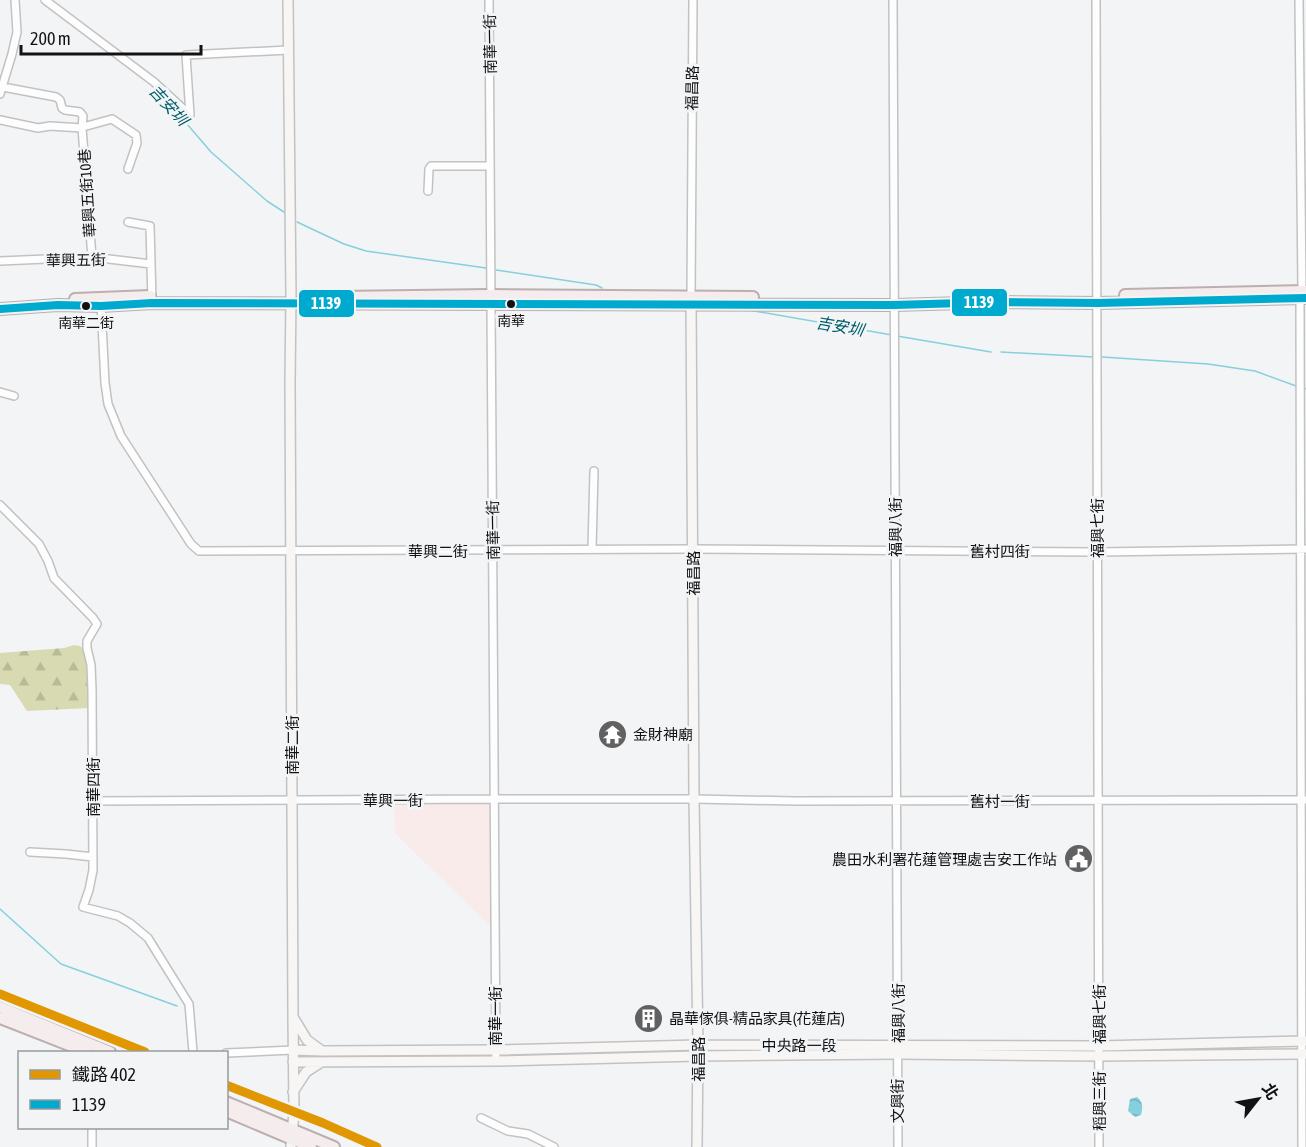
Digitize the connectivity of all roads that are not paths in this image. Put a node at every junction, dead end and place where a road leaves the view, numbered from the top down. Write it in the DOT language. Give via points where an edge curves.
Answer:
graph roads {
  1 [pos="15,0"];
  2 [pos="45,0"];
  3 [pos="288,0"];
  4 [pos="489,0"];
  5 [pos="693,0"];
  6 [pos="893,0"];
  7 [pos="1096,0"];
  8 [pos="1299,0"];
  9 [pos="289,50"];
  10 [pos="1,90"];
  11 [pos="0,120"];
  12 [pos="82,128"];
  13 [pos="490,166"];
  14 [pos="128,169"];
  15 [pos="428,191"];
  16 [pos="128,222"];
  17 [pos="92,257"];
  18 [pos="0,261"];
  19 [pos="151,264"];
  20 [pos="1304,294"];
  21 [pos="1098,299"];
  22 [pos="152,300"];
  23 [pos="291,300"];
  24 [pos="491,300"];
  25 [pos="0,301"];
  26 [pos="692,301"];
  27 [pos="101,302"];
  28 [pos="895,302"];
  29 [pos="0,309"];
  30 [pos="0,392"];
  31 [pos="14,396"];
  32 [pos="594,471"];
  33 [pos="0,505"];
  34 [pos="592,549"];
  35 [pos="693,549"];
  36 [pos="1304,549"];
  37 [pos="494,550"];
  38 [pos="895,550"];
  39 [pos="291,552"];
  40 [pos="1097,552"];
  41 [pos="495,799"];
  42 [pos="694,799"];
  43 [pos="1098,800"];
  44 [pos="1303,800"];
  45 [pos="93,801"];
  46 [pos="292,801"];
  47 [pos="896,801"];
  48 [pos="30,852"];
  49 [pos="93,857"];
  50 [pos="0,1006"];
  51 [pos="293,1017"];
  52 [pos="0,1018"];
  53 [pos="1304,1041"];
  54 [pos="698,1045"];
  55 [pos="293,1050"];
  56 [pos="495,1050"];
  57 [pos="898,1050"];
  58 [pos="82,1051"];
  59 [pos="105,1051"];
  60 [pos="193,1051"];
  61 [pos="322,1051"];
  62 [pos="1099,1051"];
  63 [pos="228,1053"];
  64 [pos="1304,1054"];
  65 [pos="698,1056"];
  66 [pos="496,1061"];
  67 [pos="293,1062"];
  68 [pos="320,1062"];
  69 [pos="293,1092"];
  70 [pos="228,1103"];
  71 [pos="228,1112"];
  72 [pos="481,1118"];
  73 [pos="92,1129"];
  74 [pos="291,1138"];
  75 [pos="92,1147"];
  76 [pos="312,1147"];
  77 [pos="334,1147"];
  78 [pos="554,1147"];
  79 [pos="697,1147"];
  80 [pos="898,1147"];
  81 [pos="1099,1147"];
  82 [pos="1302,1147"];
  1 -- 10 [label="street" via="17,32"];
  2 -- 9 [label="street" via="154,82 190,115 186,55"];
  3 -- 9 [label="street, 南華二街"];
  4 -- 13 [label="street, 南華一街"];
  5 -- 26 [label="street, 福昌路"];
  6 -- 28 [label="street, 福興八街"];
  7 -- 21 [label="street, 福興七街"];
  8 -- 20 [label="street"];
  9 -- 23 [label="street, 南華二街"];
  10 -- 12 [label="street" via="56,97 65,110 82,113"];
  11 -- 12 [label="street" via="38,128"];
  12 -- 14 [label="street" via="112,119 136,135"];
  12 -- 17 [label="street, 華興五街10巷"];
  13 -- 15 [label="street" via="431,166"];
  13 -- 24 [label="street, 南華一街"];
  16 -- 19 [label="street" via="150,226"];
  17 -- 18 [label="street, 華興五街"];
  17 -- 19 [label="street, 華興五街"];
  19 -- 22 [label="street"];
  20 -- 21 [label="main road"];
  20 -- 36 [label="street" via="1300,414"];
  21 -- 28 [label="main road"];
  21 -- 40 [label="street, 福興七街"];
  22 -- 23 [label="main road"];
  22 -- 27 [label="main road"];
  23 -- 24 [label="main road"];
  23 -- 39 [label="street, 南華二街"];
  24 -- 26 [label="main road"];
  24 -- 37 [label="street, 南華一街"];
  25 -- 27 [label="main road"];
  26 -- 28 [label="main road"];
  26 -- 35 [label="street, 福昌路"];
  27 -- 29 [label="main road"];
  27 -- 39 [label="street, 華興二街" via="108,404 121,436 191,544 200,551"];
  28 -- 38 [label="street, 福興八街"];
  30 -- 31 [label="street"];
  32 -- 34 [label="street"];
  33 -- 45 [label="street, 南華四街" via="39,544 54,578 96,624 87,641 92,690"];
  34 -- 35 [label="street, 華興二街"];
  34 -- 37 [label="street, 華興二街"];
  35 -- 38 [label="street, 舊村四街"];
  35 -- 42 [label="street, 福昌路"];
  36 -- 40 [label="street, 舊村四街"];
  36 -- 44 [label="street"];
  37 -- 39 [label="street, 華興二街"];
  37 -- 41 [label="street, 南華一街"];
  38 -- 40 [label="street, 舊村四街"];
  38 -- 47 [label="street, 福興八街"];
  39 -- 46 [label="street, 南華二街"];
  40 -- 43 [label="street, 福興七街"];
  41 -- 42 [label="street, 華興一街"];
  41 -- 46 [label="street, 華興一街"];
  41 -- 56 [label="street, 南華一街"];
  42 -- 47 [label="street, 舊村一街"];
  42 -- 54 [label="street, 福昌路"];
  43 -- 44 [label="street, 舊村一街"];
  43 -- 47 [label="street, 舊村一街"];
  43 -- 62 [label="street, 福興七街"];
  44 -- 53 [label="street"];
  45 -- 46 [label="street, 華興一街"];
  45 -- 49 [label="street, 南華四街"];
  46 -- 51 [label="street, 南華二街"];
  47 -- 57 [label="street, 福興八街"];
  48 -- 49 [label="street"];
  49 -- 60 [label="street, 南華四街" via="83,908 118,916 148,938 189,1004"];
  50 -- 59 [label="main road"];
  51 -- 55 [label="street, 南華二街"];
  51 -- 61 [label="street" via="308,1040"];
  52 -- 58 [label="main road"];
  53 -- 62 [label="street, 中央路一段"];
  53 -- 64 [label="street"];
  54 -- 56 [label="street, 中央路一段"];
  54 -- 57 [label="street, 中央路一段"];
  54 -- 65 [label="street, 福昌路"];
  55 -- 61 [label="street, 中央路一段"];
  55 -- 63 [label="street"];
  55 -- 67 [label="street, 南華二街"];
  56 -- 61 [label="street, 中央路一段"];
  56 -- 66 [label="street, 南華一街"];
  57 -- 62 [label="street, 中央路一段"];
  57 -- 65 [label="street, 中央路一段"];
  57 -- 80 [label="street, 文興街"];
  62 -- 64 [label="street, 中央路一段"];
  62 -- 81 [label="street, 稻興三街"];
  64 -- 82 [label="street"];
  65 -- 66 [label="street, 中央路一段"];
  65 -- 79 [label="street, 福昌路"];
  66 -- 68 [label="street, 中央路一段"];
  67 -- 68 [label="street, 中央路一段"];
  67 -- 69 [label="street, 南華二街"];
  68 -- 69 [label="street" via="306,1072"];
  69 -- 74 [label="street, 南華二街"];
  70 -- 74 [label="main road"];
  71 -- 74 [label="main road"];
  72 -- 78 [label="street"];
  73 -- 75 [label="street"];
  74 -- 76 [label="main road"];
  74 -- 77 [label="main road"];
}
